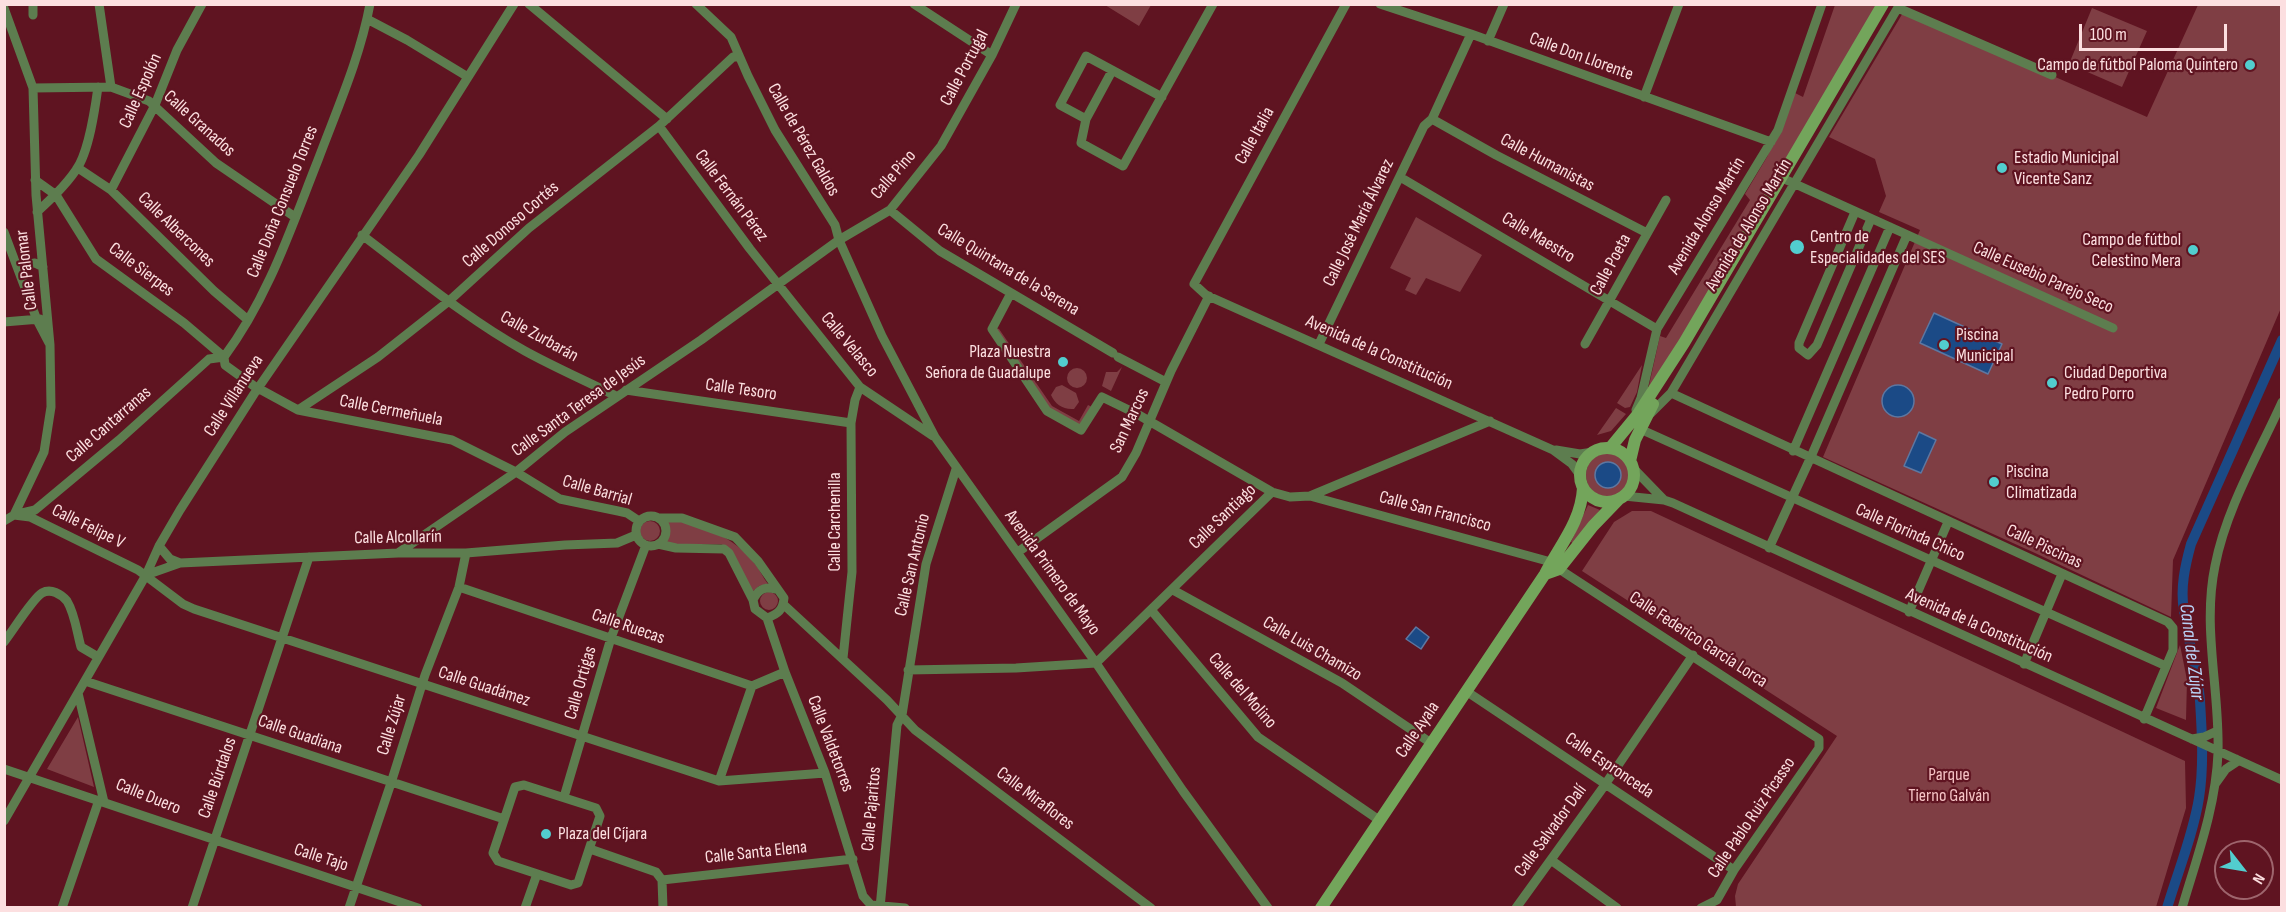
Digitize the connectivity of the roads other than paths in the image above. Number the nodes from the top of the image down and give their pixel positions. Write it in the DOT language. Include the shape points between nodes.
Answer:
graph roads {
  1 [pos="33,4"];
  2 [pos="99,4"];
  3 [pos="202,4"];
  4 [pos="370,4"];
  5 [pos="514,4"];
  6 [pos="529,4"];
  7 [pos="696,4"];
  8 [pos="914,4"];
  9 [pos="1017,4"];
  10 [pos="1213,4"];
  11 [pos="1346,4"];
  12 [pos="1380,4"];
  13 [pos="1504,4"];
  14 [pos="1679,4"];
  15 [pos="1822,4"];
  16 [pos="1883,4"];
  17 [pos="1899,6"];
  18 [pos="4,8"];
  19 [pos="33,15"];
  20 [pos="367,19"];
  21 [pos="1471,34"];
  22 [pos="1488,41"];
  23 [pos="992,55"];
  24 [pos="739,56"];
  25 [pos="1112,71"];
  26 [pos="2052,75"];
  27 [pos="468,77"];
  28 [pos="98,87"];
  29 [pos="111,87"];
  30 [pos="33,88"];
  31 [pos="1162,97"];
  32 [pos="1644,97"];
  33 [pos="155,105"];
  34 [pos="667,119"];
  35 [pos="1086,119"];
  36 [pos="1432,119"];
  37 [pos="659,126"];
  38 [pos="1771,142"];
  39 [pos="941,146"];
  40 [pos="78,168"];
  41 [pos="1400,177"];
  42 [pos="1782,178"];
  43 [pos="35,180"];
  44 [pos="1794,184"];
  45 [pos="111,190"];
  46 [pos="56,195"];
  47 [pos="1666,200"];
  48 [pos="890,210"];
  49 [pos="37,212"];
  50 [pos="1855,212"];
  51 [pos="295,217"];
  52 [pos="1871,219"];
  53 [pos="1890,227"];
  54 [pos="4,232"];
  55 [pos="1647,233"];
  56 [pos="1907,235"];
  57 [pos="362,236"];
  58 [pos="839,240"];
  59 [pos="43,267"];
  60 [pos="22,278"];
  61 [pos="44,280"];
  62 [pos="778,284"];
  63 [pos="1194,284"];
  64 [pos="1011,293"];
  65 [pos="1209,296"];
  66 [pos="449,301"];
  67 [pos="1611,301"];
  68 [pos="48,307"];
  69 [pos="37,320"];
  70 [pos="248,320"];
  71 [pos="4,322"];
  72 [pos="2113,328"];
  73 [pos="1658,329"];
  74 [pos="1319,344"];
  75 [pos="1585,344"];
  76 [pos="50,345"];
  77 [pos="224,357"];
  78 [pos="1166,382"];
  79 [pos="860,387"];
  80 [pos="258,388"];
  81 [pos="626,390"];
  82 [pos="1671,393"];
  83 [pos="616,396"];
  84 [pos="2282,402"];
  85 [pos="298,410"];
  86 [pos="1466,411"];
  87 [pos="1490,421"];
  88 [pos="1641,421"];
  89 [pos="1150,422"];
  90 [pos="851,423"];
  91 [pos="1472,429"];
  92 [pos="935,437"];
  93 [pos="1614,445"];
  94 [pos="1553,450"];
  95 [pos="1793,451"];
  96 [pos="1593,452"];
  97 [pos="1810,459"];
  98 [pos="1631,464"];
  99 [pos="956,469"];
  100 [pos="516,472"];
  101 [pos="1580,475"];
  102 [pos="965,481"];
  103 [pos="951,485"];
  104 [pos="1583,488"];
  105 [pos="1272,492"];
  106 [pos="1310,496"];
  107 [pos="1621,498"];
  108 [pos="1791,498"];
  109 [pos="1664,500"];
  110 [pos="14,515"];
  111 [pos="659,518"];
  112 [pos="4,521"];
  113 [pos="639,521"];
  114 [pos="1948,522"];
  115 [pos="641,541"];
  116 [pos="658,544"];
  117 [pos="159,546"];
  118 [pos="1769,548"];
  119 [pos="1018,552"];
  120 [pos="398,553"];
  121 [pos="466,553"];
  122 [pos="309,557"];
  123 [pos="1930,560"];
  124 [pos="180,563"];
  125 [pos="1555,565"];
  126 [pos="2062,574"];
  127 [pos="146,575"];
  128 [pos="459,587"];
  129 [pos="776,589"];
  130 [pos="1173,590"];
  131 [pos="753,600"];
  132 [pos="784,601"];
  133 [pos="1152,611"];
  134 [pos="1909,612"];
  135 [pos="2047,612"];
  136 [pos="763,616"];
  137 [pos="611,638"];
  138 [pos="282,639"];
  139 [pos="4,642"];
  140 [pos="1693,655"];
  141 [pos="98,657"];
  142 [pos="843,658"];
  143 [pos="1096,663"];
  144 [pos="2024,664"];
  145 [pos="2166,666"];
  146 [pos="908,670"];
  147 [pos="785,672"];
  148 [pos="85,681"];
  149 [pos="422,684"];
  150 [pos="752,686"];
  151 [pos="1466,691"];
  152 [pos="78,693"];
  153 [pos="904,696"];
  154 [pos="887,700"];
  155 [pos="902,715"];
  156 [pos="2144,718"];
  157 [pos="249,735"];
  158 [pos="583,737"];
  159 [pos="2190,738"];
  160 [pos="1819,739"];
  161 [pos="1431,743"];
  162 [pos="2215,743"];
  163 [pos="2238,761"];
  164 [pos="4,769"];
  165 [pos="825,773"];
  166 [pos="30,777"];
  167 [pos="2282,780"];
  168 [pos="719,781"];
  169 [pos="392,783"];
  170 [pos="1606,783"];
  171 [pos="2215,785"];
  172 [pos="564,797"];
  173 [pos="102,801"];
  174 [pos="504,819"];
  175 [pos="1379,820"];
  176 [pos="4,821"];
  177 [pos="214,840"];
  178 [pos="590,849"];
  179 [pos="853,859"];
  180 [pos="1551,860"];
  181 [pos="1734,870"];
  182 [pos="537,874"];
  183 [pos="662,880"];
  184 [pos="860,883"];
  185 [pos="356,887"];
  186 [pos="881,891"];
  187 [pos="1719,904"];
  188 [pos="880,907"];
  189 [pos="62,908"];
  190 [pos="192,908"];
  191 [pos="349,908"];
  192 [pos="418,908"];
  193 [pos="525,908"];
  194 [pos="663,908"];
  195 [pos="905,908"];
  196 [pos="1151,908"];
  197 [pos="1268,908"];
  198 [pos="1321,908"];
  199 [pos="1516,908"];
  200 [pos="1617,908"];
  201 [pos="1701,908"];
  202 [pos="2182,908"];
  1 -- 19 [label="street"];
  2 -- 29 [label="street"];
  3 -- 33 [label="street, Calle Espolón" via="177,50"];
  4 -- 20 [label="street, Calle Doña Consuelo Torres"];
  5 -- 27 [label="street, Calle Villanueva"];
  6 -- 34 [label="street"];
  7 -- 24 [label="street, Calle de Pérez Galdos" via="729,33"];
  8 -- 23 [label="street"];
  9 -- 23 [label="street, Calle Portugal"];
  10 -- 31 [label="street"];
  11 -- 63 [label="street, Calle Italia"];
  12 -- 21 [label="street, Calle Don Llorente"];
  13 -- 22 [label="street"];
  14 -- 32 [label="street"];
  15 -- 38 [label="street, Avenida Alonso Martín"];
  16 -- 42 [label="main road, Avenida de Alonso Martín"];
  17 -- 26 [label="street"];
  17 -- 44 [label="street, Avenida de Alonso Martín"];
  18 -- 30 [label="street, Calle Palomar"];
  20 -- 27 [label="street"];
  20 -- 51 [label="street, Calle Doña Consuelo Torres" via="355,61"];
  21 -- 22 [label="street, Calle Don Llorente"];
  21 -- 36 [label="street, Calle José María Álvarez"];
  22 -- 32 [label="street, Calle Don Llorente"];
  23 -- 39 [label="street, Calle Portugal"];
  24 -- 34 [label="street, Calle Donoso Cortés"];
  24 -- 58 [label="street, Calle de Pérez Galdos" via="775,130 835,225"];
  25 -- 31 [label="street"];
  25 -- 35 [label="street"];
  25 -- 35 [label="street" via="1086,56 1060,105"];
  27 -- 57 [label="street, Calle Villanueva"];
  28 -- 29 [label="street, Calle Granados"];
  28 -- 30 [label="street, Calle Granados"];
  28 -- 40 [label="street" via="93,121"];
  29 -- 33 [label="street, Calle Granados"];
  30 -- 43 [label="street, Calle Palomar"];
  31 -- 35 [label="street" via="1123,165 1081,143"];
  32 -- 38 [label="street, Calle Don Llorente"];
  33 -- 45 [label="street, Calle Espolón"];
  33 -- 51 [label="street, Calle Granados" via="216,163"];
  34 -- 37 [label="street, Calle Donoso Cortés"];
  36 -- 41 [label="street, Calle José María Álvarez" via="1424,126"];
  36 -- 55 [label="street, Calle Humanistas"];
  37 -- 62 [label="street, Calle Fernán Pérez"];
  37 -- 66 [label="street, Calle Donoso Cortés" via="529,228"];
  38 -- 73 [label="street, Avenida Alonso Martín"];
  39 -- 48 [label="street, Calle Pino"];
  40 -- 45 [label="street, Calle Albercones"];
  40 -- 46 [label="street"];
  41 -- 67 [label="street, Calle Maestro"];
  41 -- 74 [label="street, Calle José María Álvarez"];
  42 -- 44 [label="street, Calle Eusebio Parejo Seco"];
  42 -- 88 [label="main road, Avenida de Alonso Martín"];
  43 -- 46 [label="street"];
  43 -- 49 [label="street, Calle Palomar"];
  44 -- 50 [label="street, Calle Eusebio Parejo Seco"];
  44 -- 82 [label="street, Avenida de Alonso Martín"];
  45 -- 70 [label="street, Calle Albercones"];
  46 -- 49 [label="street"];
  46 -- 77 [label="street, Calle Sierpes" via="96,259"];
  47 -- 55 [label="street, Calle Poeta"];
  48 -- 58 [label="street, Calle Pino"];
  48 -- 64 [label="street, Calle Quintana de la Serena" via="940,251"];
  49 -- 59 [label="street, Calle Palomar"];
  50 -- 52 [label="street, Calle Eusebio Parejo Seco"];
  50 -- 52 [label="street" via="1799,343 1808,355 1817,345"];
  51 -- 70 [label="street, Calle Doña Consuelo Torres" via="274,272"];
  52 -- 53 [label="street, Calle Eusebio Parejo Seco"];
  53 -- 56 [label="street, Calle Eusebio Parejo Seco"];
  53 -- 95 [label="street"];
  54 -- 60 [label="street"];
  55 -- 67 [label="street, Calle Poeta"];
  56 -- 72 [label="street, Calle Eusebio Parejo Seco"];
  56 -- 97 [label="street"];
  57 -- 66 [label="street, Calle Zurbarán"];
  57 -- 80 [label="street, Calle Villanueva"];
  58 -- 62 [label="street, Calle Pino"];
  58 -- 92 [label="street, Avenida Primero de Mayo" via="882,336"];
  59 -- 60 [label="street" via="29,264"];
  59 -- 61 [label="street, Calle Palomar"];
  60 -- 61 [label="street" via="33,285"];
  60 -- 69 [label="street"];
  61 -- 68 [label="street, Calle Palomar"];
  62 -- 79 [label="street, Calle Velasco"];
  62 -- 81 [label="street, Calle Santa Teresa de Jesús"];
  63 -- 65 [label="street, Avenida de la Constitución"];
  64 -- 78 [label="street, Calle Quintana de la Serena"];
  64 -- 89 [label="street" via="992,329 1047,411 1081,430 1101,397"];
  65 -- 74 [label="street, Avenida de la Constitución"];
  65 -- 78 [label="street, San Marcos"];
  66 -- 83 [label="street, Calle Zurbarán" via="524,350"];
  66 -- 85 [label="street, Calle Donoso Cortés" via="378,357"];
  67 -- 73 [label="street, Calle Maestro"];
  67 -- 75 [label="street, Calle Poeta"];
  68 -- 69 [label="street"];
  68 -- 76 [label="street, Calle Palomar"];
  69 -- 71 [label="street"];
  69 -- 76 [label="street"];
  70 -- 77 [label="street, Calle Doña Consuelo Torres"];
  73 -- 93 [label="street, Avenida Alonso Martín" via="1638,406"];
  74 -- 86 [label="street, Avenida de la Constitución"];
  76 -- 110 [label="street, Calle Palomar" via="51,406 44,452"];
  77 -- 80 [label="street" via="225,365"];
  77 -- 110 [label="street, Calle Cantarranas" via="209,359 35,510"];
  78 -- 89 [label="street, San Marcos"];
  79 -- 90 [label="street, Calle Carchenilla"];
  79 -- 92 [label="street, Calle Velasco"];
  80 -- 85 [label="street, Calle Cermeñuela"];
  80 -- 117 [label="street, Calle Villanueva"];
  81 -- 83 [label="street, Calle Santa Teresa de Jesús"];
  81 -- 90 [label="street, Calle Tesoro"];
  82 -- 88 [label="street, Avenida de Alonso Martín"];
  82 -- 95 [label="street, Calle Piscinas"];
  83 -- 100 [label="street, Calle Santa Teresa de Jesús"];
  84 -- 162 [label="street" via="2235,504 2215,567 2210,604"];
  85 -- 100 [label="street, Calle Cermeñuela" via="452,440"];
  86 -- 87 [label="street, Avenida de la Constitución"];
  86 -- 91 [label="street"];
  87 -- 91 [label="street, Calle Santiago"];
  87 -- 94 [label="street, Avenida de la Constitución"];
  88 -- 93 [label="main road, Avenida de Alonso Martín"];
  88 -- 98 [label="main road, Avenida de Alonso Martín"];
  88 -- 108 [label="street, Calle Florinda Chico"];
  89 -- 105 [label="street"];
  89 -- 119 [label="street, San Marcos" via="1122,477"];
  90 -- 142 [label="street, Calle Carchenilla" via="852,572"];
  91 -- 106 [label="street, Calle Santiago"];
  92 -- 99 [label="street, Avenida Primero de Mayo"];
  93 -- 96 [label="main road"];
  93 -- 98 [label="main road"];
  94 -- 96 [label="street, Avenida de la Constitución"];
  94 -- 101 [label="street, Avenida de la Constitución"];
  95 -- 97 [label="street, Calle Piscinas"];
  96 -- 101 [label="main road" via="1581,466"];
  97 -- 108 [label="street"];
  97 -- 114 [label="street, Calle Piscinas"];
  98 -- 107 [label="main road" via="1632,483"];
  98 -- 109 [label="street"];
  99 -- 102 [label="street, Avenida Primero de Mayo"];
  99 -- 103 [label="street, Calle San Antonio"];
  100 -- 113 [label="street, Calle Barrial" via="560,499 627,513"];
  100 -- 120 [label="street, Calle Santa Teresa de Jesús"];
  101 -- 104 [label="main road"];
  102 -- 103 [label="street"];
  102 -- 119 [label="street, Avenida Primero de Mayo"];
  103 -- 146 [label="street, Calle San Antonio" via="927,564"];
  104 -- 107 [label="main road" via="1603,502"];
  104 -- 125 [label="main road" via="1576,522"];
  105 -- 106 [label="street, Calle Santiago" via="1290,497"];
  105 -- 130 [label="street, Calle Santiago"];
  106 -- 125 [label="street, Calle San Francisco"];
  107 -- 109 [label="street"];
  107 -- 125 [label="main road, Calle Ayala"];
  108 -- 118 [label="street"];
  108 -- 123 [label="street, Calle Florinda Chico"];
  109 -- 118 [label="street, Avenida de la Constitución"];
  110 -- 112 [label="street"];
  110 -- 127 [label="street, Calle Felipe V" via="30,517"];
  111 -- 113 [label="street"];
  111 -- 116 [label="street" via="666,531"];
  111 -- 129 [label="street" via="682,518 735,537 758,561"];
  113 -- 115 [label="street" via="636,528"];
  114 -- 123 [label="street"];
  114 -- 126 [label="street, Calle Piscinas"];
  115 -- 116 [label="street"];
  115 -- 121 [label="street, Calle Alcollarín"];
  115 -- 137 [label="street, Calle Ortigas"];
  116 -- 131 [label="street, Calle Valdetorres" via="717,548 729,553"];
  117 -- 124 [label="street" via="170,559"];
  117 -- 127 [label="street, Calle Villanueva"];
  118 -- 134 [label="street, Avenida de la Constitución"];
  119 -- 143 [label="street, Avenida Primero de Mayo"];
  120 -- 121 [label="street, Calle Alcollarín"];
  120 -- 122 [label="street, Calle Alcollarín"];
  121 -- 128 [label="street, Calle Zújar"];
  122 -- 124 [label="street, Calle Alcollarín"];
  122 -- 138 [label="street, Calle Búrdalos"];
  123 -- 134 [label="street"];
  123 -- 135 [label="street, Calle Florinda Chico"];
  124 -- 127 [label="street, Calle Alcollarín"];
  125 -- 140 [label="street, Calle Federico García Lorca"];
  125 -- 151 [label="main road, Calle Ayala"];
  126 -- 135 [label="street"];
  126 -- 145 [label="street, Calle Piscinas" via="2168,622 2175,638"];
  127 -- 138 [label="street, Calle Guadámez" via="183,604"];
  127 -- 141 [label="street, Calle Villanueva"];
  128 -- 137 [label="street, Calle Ruecas"];
  128 -- 149 [label="street, Calle Zújar"];
  129 -- 131 [label="street" via="762,588"];
  129 -- 132 [label="street"];
  130 -- 133 [label="street, Calle Santiago"];
  130 -- 161 [label="street, Calle Luis Chamizo" via="1342,683"];
  131 -- 136 [label="street, Calle Valdetorres" via="754,609"];
  132 -- 136 [label="street" via="778,613"];
  132 -- 142 [label="street"];
  133 -- 143 [label="street, Calle Santiago"];
  133 -- 175 [label="street, Calle del Molino" via="1258,737"];
  134 -- 144 [label="street, Avenida de la Constitución"];
  135 -- 144 [label="street"];
  135 -- 145 [label="street, Calle Florinda Chico"];
  136 -- 147 [label="street, Calle Valdetorres"];
  137 -- 150 [label="street, Calle Ruecas"];
  137 -- 158 [label="street, Calle Ortigas"];
  138 -- 149 [label="street, Calle Guadámez"];
  138 -- 157 [label="street, Calle Búrdalos"];
  139 -- 141 [label="street" via="35,600 51,591 66,601 81,647"];
  140 -- 160 [label="street, Calle Federico García Lorca"];
  140 -- 170 [label="street, Calle Salvador Dalí"];
  141 -- 148 [label="street, Calle Villanueva"];
  142 -- 154 [label="street, Calle Miraflores"];
  143 -- 146 [label="street"];
  143 -- 197 [label="street, Avenida Primero de Mayo"];
  144 -- 156 [label="street, Avenida de la Constitución"];
  145 -- 156 [label="street, Calle Piscinas"];
  146 -- 153 [label="street, Calle San Antonio"];
  147 -- 150 [label="street"];
  147 -- 165 [label="street, Calle Valdetorres"];
  148 -- 152 [label="street, Calle Villanueva"];
  148 -- 157 [label="street, Calle Guadiana"];
  149 -- 158 [label="street, Calle Guadámez"];
  149 -- 169 [label="street, Calle Zújar"];
  150 -- 168 [label="street"];
  151 -- 161 [label="main road, Calle Ayala"];
  151 -- 170 [label="street, Calle Espronceda"];
  152 -- 166 [label="street, Calle Villanueva"];
  152 -- 173 [label="street, Calle Duero"];
  153 -- 154 [label="street"];
  153 -- 155 [label="street, Calle Pajaritos"];
  154 -- 155 [label="street, Calle Miraflores"];
  155 -- 186 [label="street, Calle Pajaritos" via="897,725"];
  155 -- 196 [label="street, Calle Miraflores" via="915,730"];
  156 -- 159 [label="street, Avenida de la Constitución"];
  157 -- 169 [label="street, Calle Guadiana"];
  157 -- 177 [label="street, Calle Búrdalos"];
  158 -- 168 [label="street, Calle Guadámez"];
  158 -- 172 [label="street, Calle Ortigas"];
  159 -- 162 [label="street, Avenida de la Constitución"];
  159 -- 162 [label="street"];
  160 -- 181 [label="street, Calle Pablo Ruiz Picasso" via="1819,748"];
  161 -- 175 [label="main road, Calle Ayala"];
  162 -- 163 [label="street, Avenida de la Constitución"];
  162 -- 171 [label="street"];
  163 -- 167 [label="street, Avenida de la Constitución"];
  163 -- 171 [label="street" via="2226,769"];
  164 -- 166 [label="street"];
  165 -- 168 [label="street, Calle Guadámez"];
  165 -- 179 [label="street, Calle Valdetorres"];
  166 -- 173 [label="street"];
  166 -- 176 [label="street, Calle Villanueva"];
  169 -- 174 [label="street, Calle Guadiana"];
  169 -- 185 [label="street, Calle Zújar"];
  170 -- 180 [label="street, Calle Salvador Dalí"];
  170 -- 181 [label="street, Calle Espronceda"];
  171 -- 202 [label="street"];
  172 -- 174 [label="street" via="524,785 515,787"];
  172 -- 178 [label="street" via="596,808 600,816"];
  173 -- 177 [label="street, Calle Duero"];
  173 -- 189 [label="street"];
  174 -- 182 [label="street" via="493,853 498,861"];
  175 -- 198 [label="main road, Calle Ayala"];
  177 -- 185 [label="street, Calle Tajo"];
  177 -- 190 [label="street, Calle Búrdalos"];
  178 -- 182 [label="street" via="578,883 571,885"];
  178 -- 183 [label="street" via="656,872"];
  179 -- 183 [label="street, Calle Santa Elena"];
  179 -- 184 [label="street, Calle Valdetorres"];
  180 -- 199 [label="street, Calle Salvador Dalí"];
  180 -- 200 [label="street"];
  181 -- 187 [label="street, Calle Pablo Ruiz Picasso"];
  182 -- 193 [label="street"];
  183 -- 194 [label="street"];
  184 -- 186 [label="street" via="870,893"];
  184 -- 188 [label="street, Calle Valdetorres" via="866,900"];
  185 -- 191 [label="street, Calle Zújar"];
  185 -- 192 [label="street, Calle Tajo"];
  186 -- 188 [label="street, Calle Pajaritos"];
  187 -- 201 [label="street, Calle Pablo Ruiz Picasso"];
  188 -- 195 [label="street"];
}
